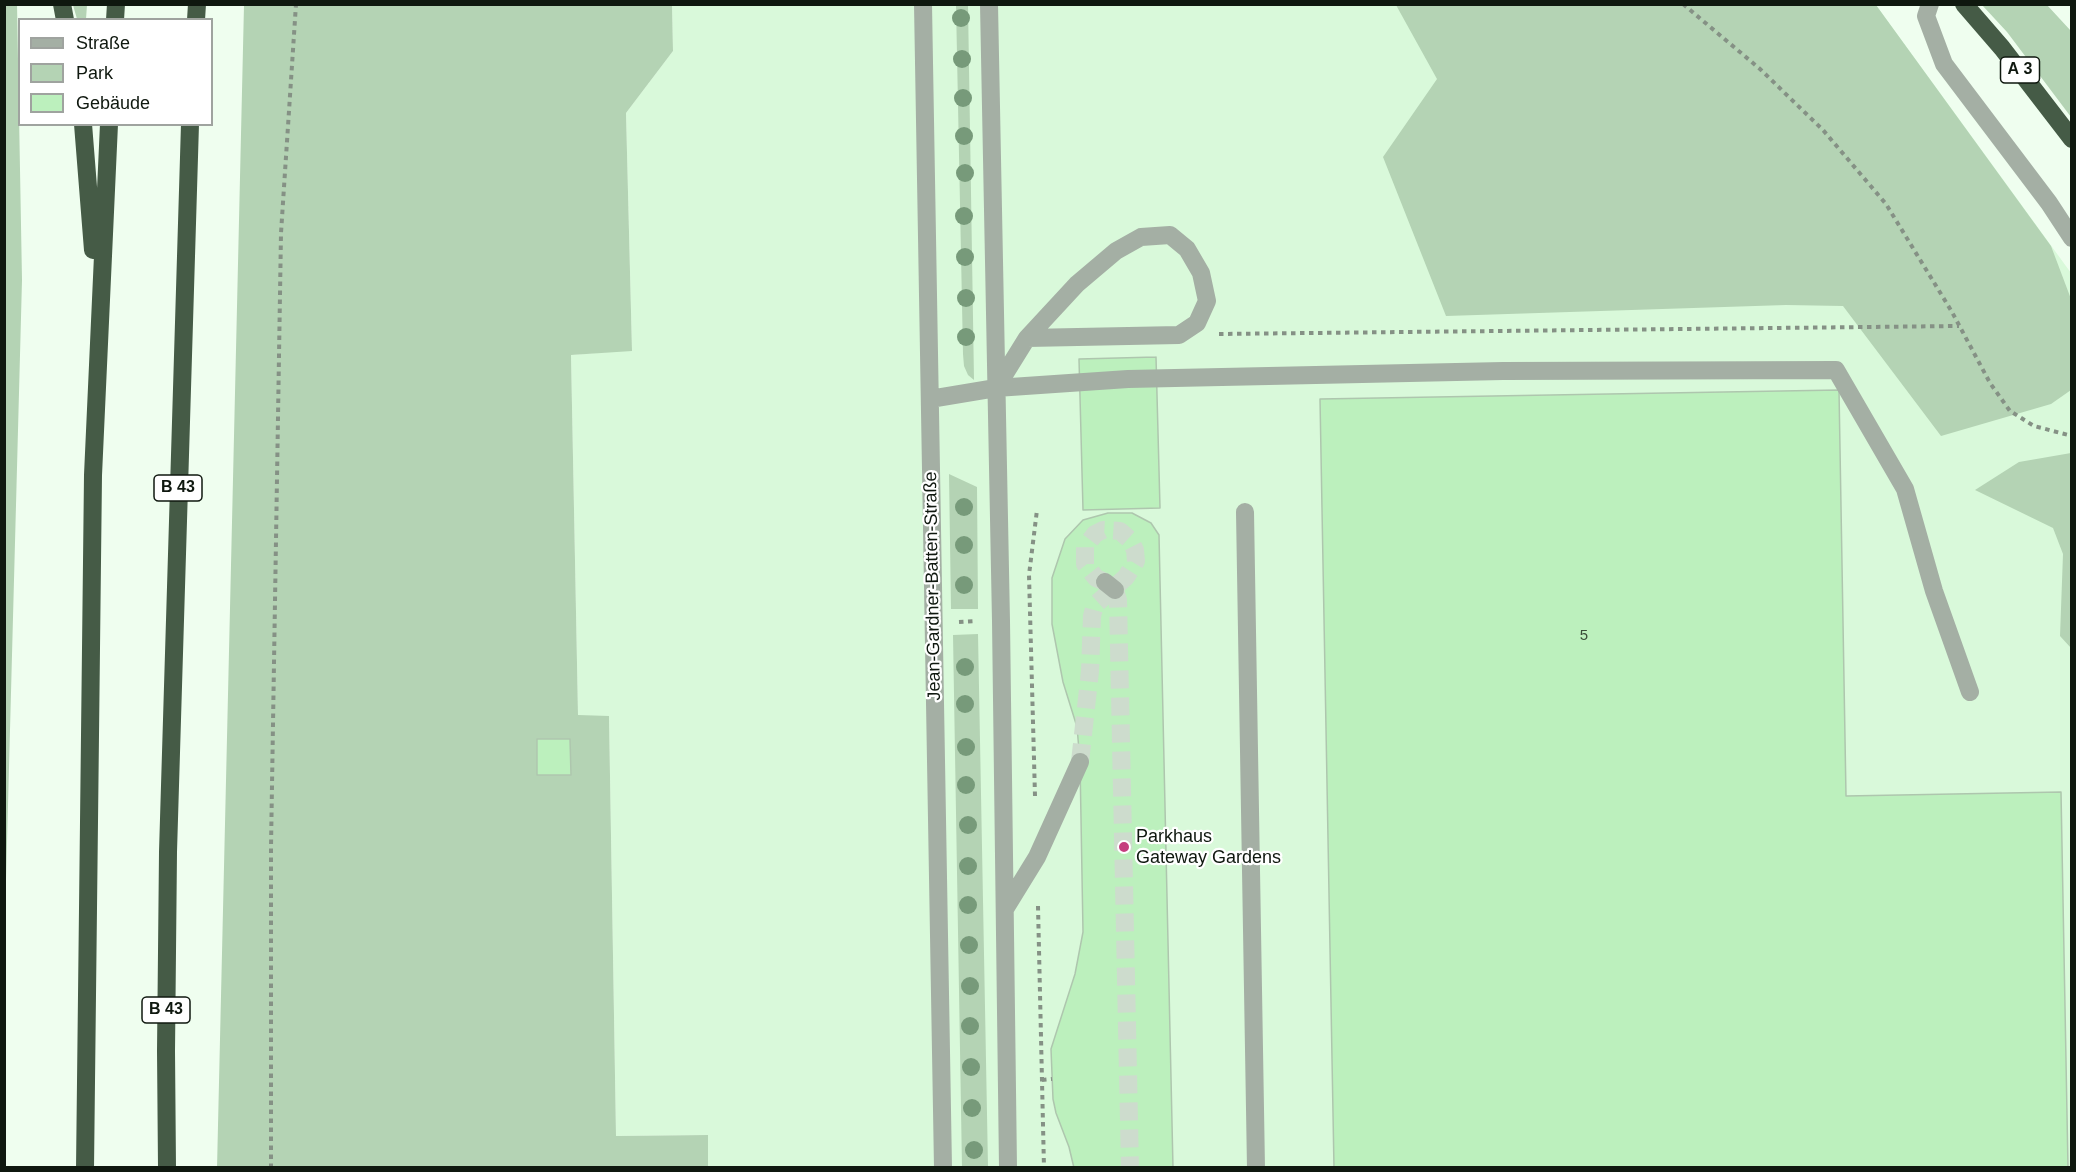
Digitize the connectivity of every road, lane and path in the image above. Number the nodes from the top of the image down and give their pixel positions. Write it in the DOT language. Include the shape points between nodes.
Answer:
graph roads {
  1 [pos="296,4"];
  2 [pos="922,4"];
  3 [pos="989,4"];
  4 [pos="1683,4"];
  5 [pos="1930,4"];
  6 [pos="1964,4"];
  7 [pos="82,126"];
  8 [pos="110,126"];
  9 [pos="190,126"];
  10 [pos="2072,139"];
  11 [pos="2072,238"];
  12 [pos="99,318"];
  13 [pos="1959,326"];
  14 [pos="1179,335"];
  15 [pos="1027,338"];
  16 [pos="996,388"];
  17 [pos="930,399"];
  18 [pos="2072,436"];
  19 [pos="1245,512"];
  20 [pos="1001,621"];
  21 [pos="934,622"];
  22 [pos="1970,692"];
  23 [pos="1080,762"];
  24 [pos="1005,909"];
  25 [pos="1052,1079"];
  26 [pos="1042,1080"];
  27 [pos="85,1167"];
  28 [pos="167,1167"];
  29 [pos="271,1167"];
  30 [pos="943,1167"];
  31 [pos="1008,1167"];
  32 [pos="1256,1167"];
  1 -- 29 [label="path" via="281,233 271,847"];
  2 -- 17 [label="street, Jean-Gardner-Batten-Straße"];
  3 -- 16 [label="street"];
  4 -- 13 [label="path" via="1760,69 1823,130 1887,204"];
  5 -- 11 [label="street" via="1926,16 1944,64"];
  6 -- 10 [label="highway, A 3"];
  7 -- 12 [label="highway"];
  8 -- 12 [label="highway"];
  9 -- 28 [label="highway, B 43" via="168,852"];
  12 -- 27 [label="highway" via="93,499"];
  13 -- 14 [label="path"];
  13 -- 18 [label="path" via="2010,411 2034,426"];
  14 -- 15 [label="street"];
  14 -- 15 [label="street" via="1197,323 1207,302 1201,273 1187,249 1170,235 1141,237 1116,251 1077,284"];
  15 -- 16 [label="street"];
  16 -- 17 [label="street"];
  16 -- 20 [label="street"];
  16 -- 22 [label="street" via="1128,380 1491,371 1836,370 1905,489 1934,591"];
  17 -- 21 [label="street, Jean-Gardner-Batten-Straße"];
  19 -- 32 [label="street"];
  20 -- 21 [label="path"];
  20 -- 24 [label="street"];
  21 -- 30 [label="street, Jean-Gardner-Batten-Straße"];
  23 -- 24 [label="street" via="1037,857"];
  24 -- 31 [label="street"];
  25 -- 26 [label="path"];
}
